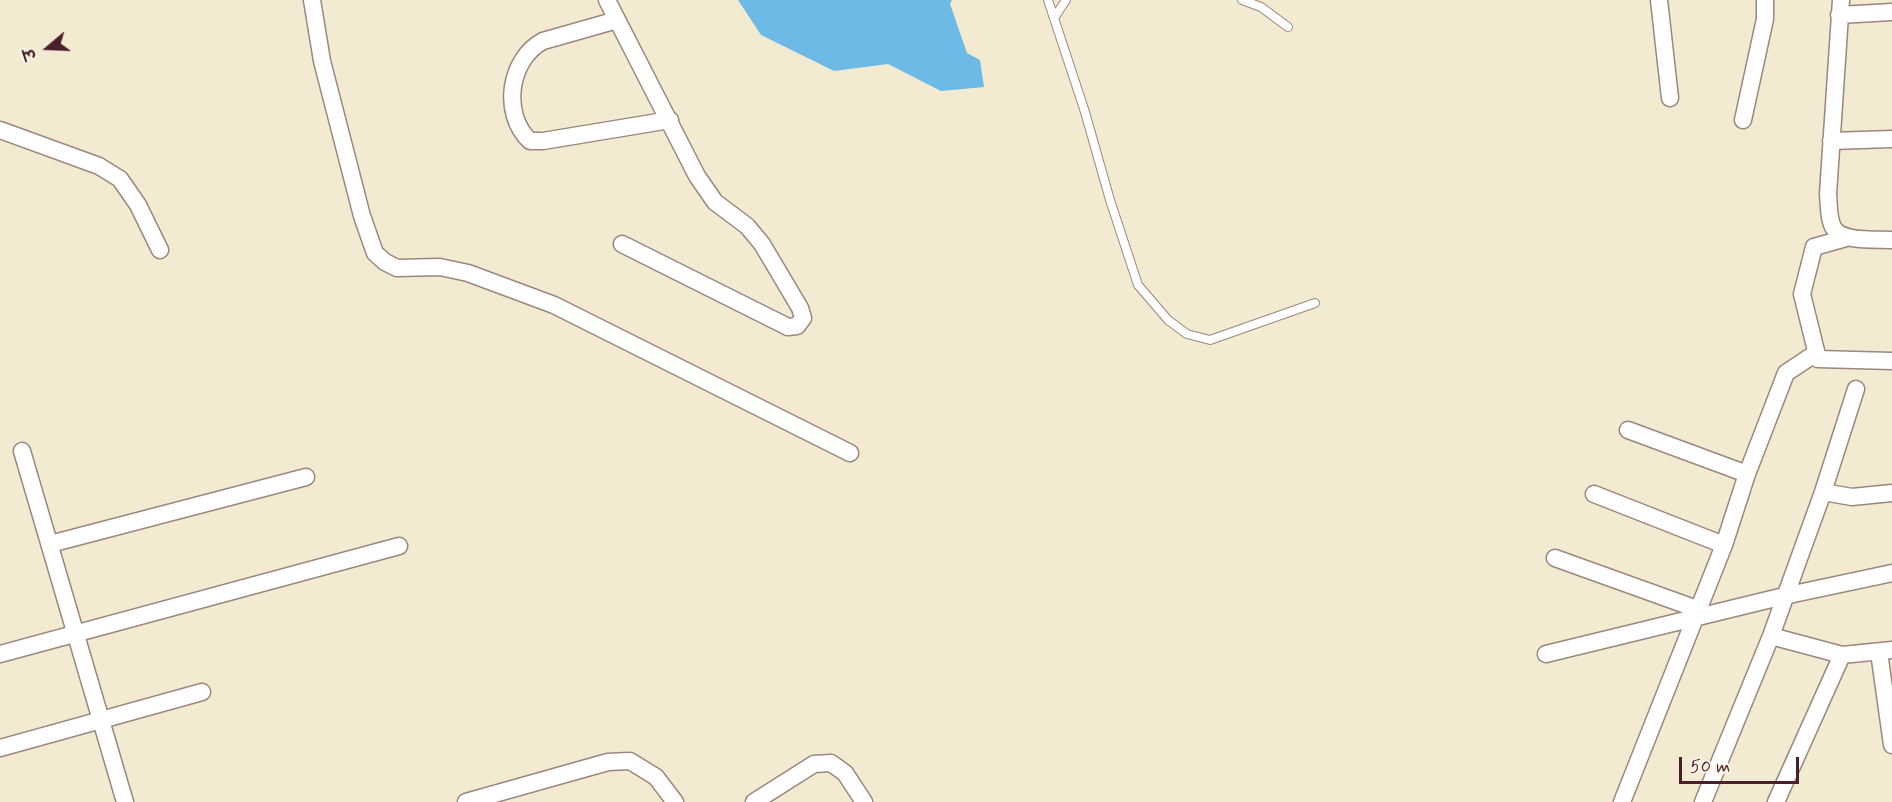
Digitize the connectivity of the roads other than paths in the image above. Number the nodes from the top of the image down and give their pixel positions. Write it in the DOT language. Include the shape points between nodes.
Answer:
graph roads {
  1 [pos="312,0"];
  2 [pos="607,0"];
  3 [pos="1048,0"];
  4 [pos="1065,0"];
  5 [pos="1242,0"];
  6 [pos="1659,0"];
  7 [pos="1765,0"];
  8 [pos="1840,8"];
  9 [pos="1892,12"];
  10 [pos="1054,18"];
  11 [pos="617,20"];
  12 [pos="1288,27"];
  13 [pos="1670,98"];
  14 [pos="670,120"];
  15 [pos="1743,120"];
  16 [pos="0,130"];
  17 [pos="1892,139"];
  18 [pos="1831,141"];
  19 [pos="1846,238"];
  20 [pos="1892,240"];
  21 [pos="622,244"];
  22 [pos="160,250"];
  23 [pos="1315,303"];
  24 [pos="1816,353"];
  25 [pos="1892,361"];
  26 [pos="1856,389"];
  27 [pos="1628,430"];
  28 [pos="22,451"];
  29 [pos="850,453"];
  30 [pos="1747,474"];
  31 [pos="306,477"];
  32 [pos="1823,492"];
  33 [pos="1892,493"];
  34 [pos="1594,495"];
  35 [pos="50,544"];
  36 [pos="1724,545"];
  37 [pos="399,546"];
  38 [pos="1555,558"];
  39 [pos="1892,573"];
  40 [pos="1784,596"];
  41 [pos="1695,614"];
  42 [pos="75,633"];
  43 [pos="1771,636"];
  44 [pos="1886,651"];
  45 [pos="0,654"];
  46 [pos="1546,654"];
  47 [pos="1842,655"];
  48 [pos="202,692"];
  49 [pos="101,720"];
  50 [pos="1892,745"];
  51 [pos="0,748"];
  52 [pos="125,802"];
  53 [pos="466,802"];
  54 [pos="675,802"];
  55 [pos="754,802"];
  56 [pos="864,802"];
  57 [pos="1622,802"];
  58 [pos="1703,802"];
  59 [pos="1776,802"];
  1 -- 29 [label="street" via="322,61 362,216 375,253 385,262 397,268 434,266 468,273 554,305"];
  2 -- 11 [label="street"];
  3 -- 10 [label="lane"];
  4 -- 10 [label="lane"];
  5 -- 12 [label="lane" via="1261,7"];
  6 -- 13 [label="street"];
  7 -- 15 [label="street" via="1765,19"];
  8 -- 9 [label="street"];
  8 -- 18 [label="street"];
  10 -- 23 [label="lane" via="1138,285 1168,320 1187,334 1210,340"];
  11 -- 14 [label="street"];
  11 -- 14 [label="street" via="543,41 521,60 514,76 513,102 521,132 530,141 543,141"];
  14 -- 21 [label="street" via="697,176 715,202 747,226 762,244 803,318 797,326 788,327"];
  16 -- 22 [label="street" via="99,166 120,179"];
  17 -- 18 [label="street"];
  18 -- 19 [label="street" via="1830,213 1833,228"];
  19 -- 20 [label="street"];
  19 -- 24 [label="street" via="1814,246 1802,294"];
  24 -- 25 [label="street" via="1818,360"];
  24 -- 30 [label="street" via="1786,373"];
  26 -- 32 [label="street"];
  27 -- 30 [label="street"];
  28 -- 35 [label="street"];
  30 -- 36 [label="street"];
  31 -- 35 [label="street"];
  32 -- 33 [label="street" via="1852,496"];
  32 -- 40 [label="street"];
  34 -- 36 [label="street"];
  35 -- 42 [label="street"];
  36 -- 41 [label="street"];
  37 -- 42 [label="street"];
  38 -- 41 [label="street"];
  39 -- 40 [label="street"];
  40 -- 41 [label="street"];
  40 -- 43 [label="street"];
  41 -- 46 [label="street"];
  41 -- 57 [label="street"];
  42 -- 45 [label="street"];
  42 -- 49 [label="street"];
  43 -- 47 [label="street"];
  43 -- 58 [label="street"];
  44 -- 47 [label="street"];
  44 -- 50 [label="street"];
  47 -- 59 [label="street"];
  48 -- 49 [label="street"];
  49 -- 51 [label="street"];
  49 -- 52 [label="street"];
  53 -- 54 [label="street" via="608,762 630,761 656,777"];
  55 -- 56 [label="street" via="814,764 831,763 845,773"];
}
